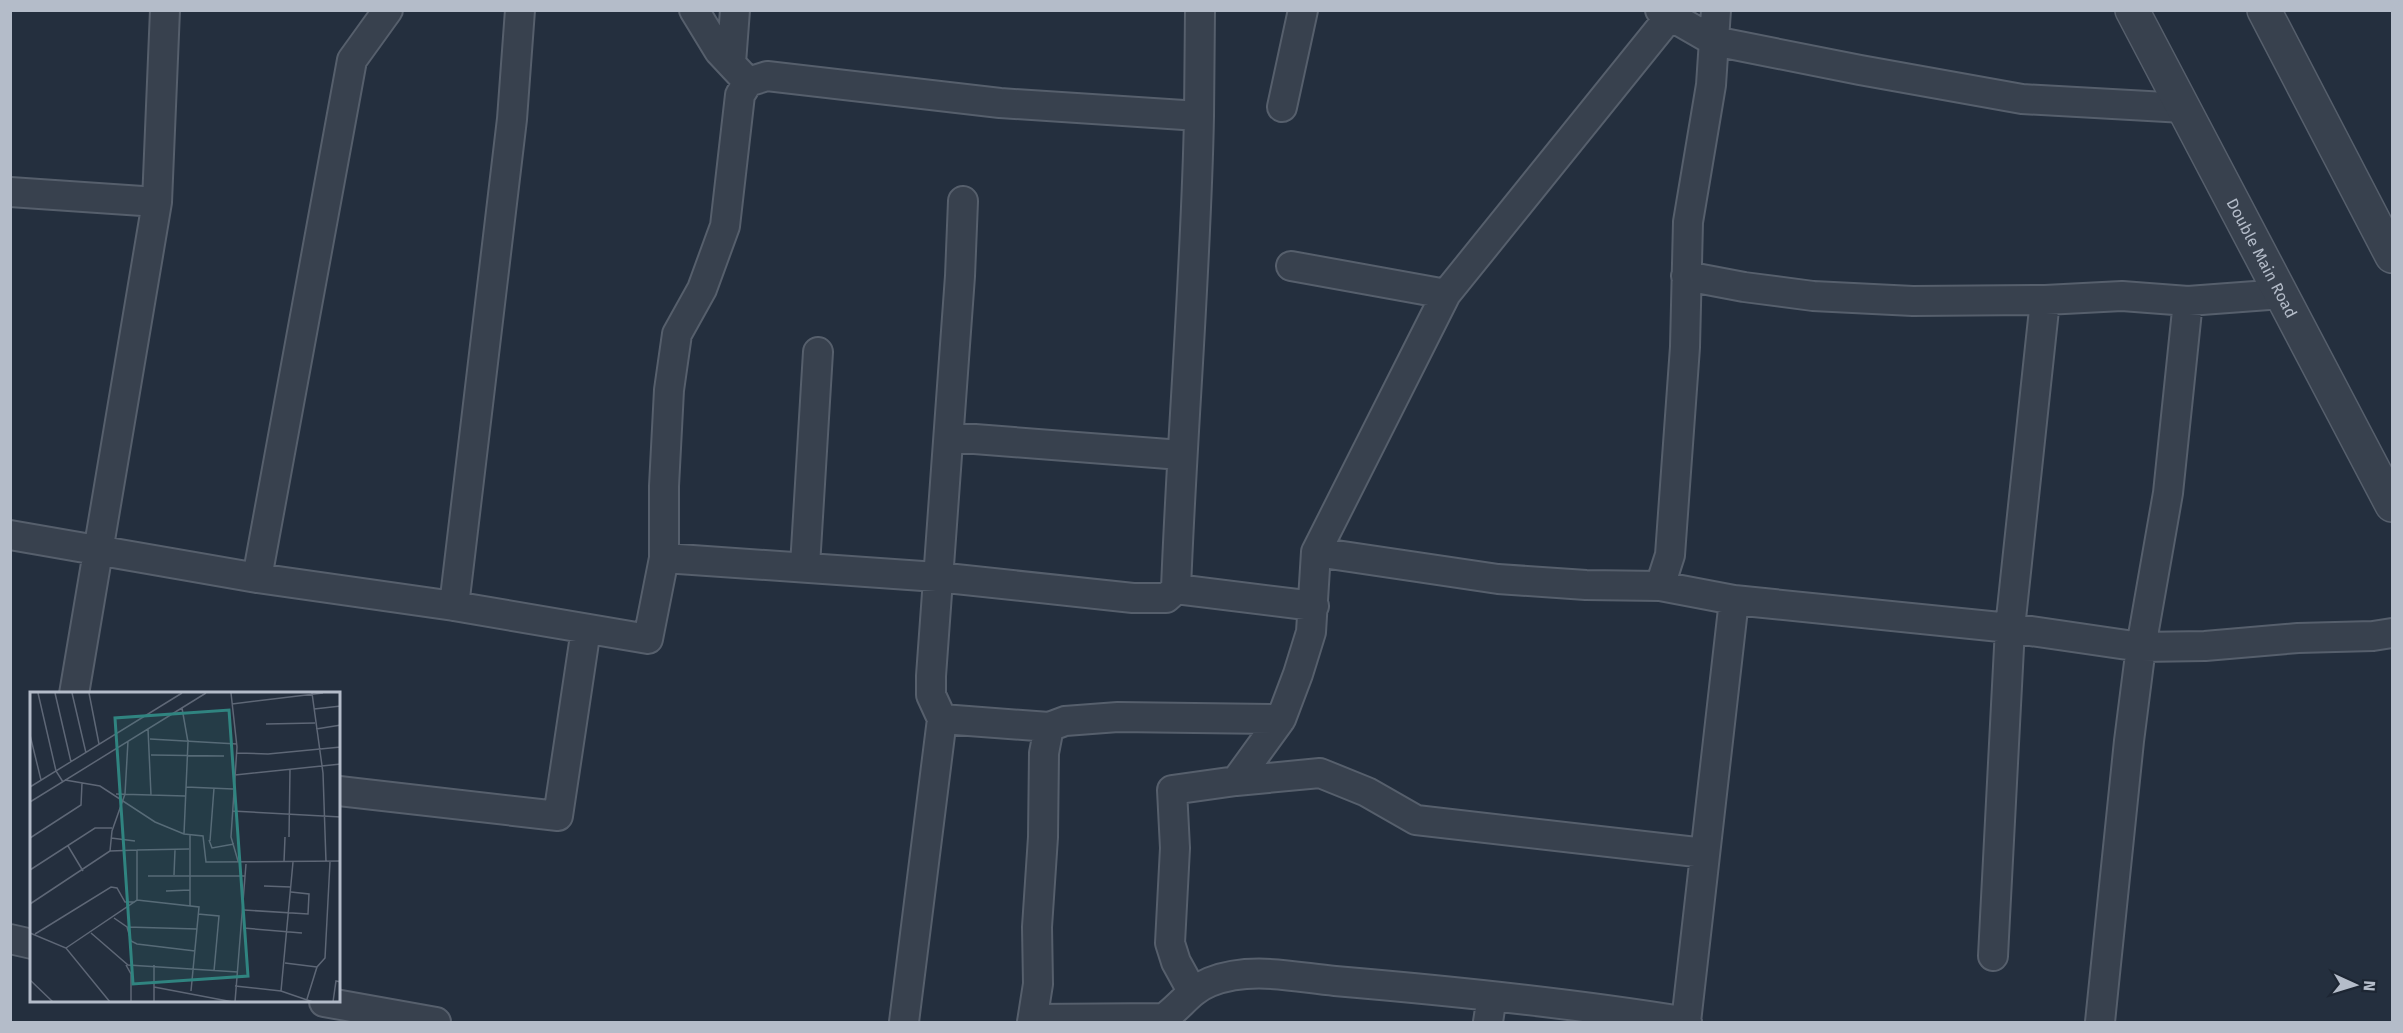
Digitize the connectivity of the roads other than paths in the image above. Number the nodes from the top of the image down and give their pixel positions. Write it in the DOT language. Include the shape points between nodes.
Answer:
graph roads {
  1 [pos="165,10"];
  2 [pos="388,10"];
  3 [pos="519,10"];
  4 [pos="694,10"];
  5 [pos="735,10"];
  6 [pos="1200,10"];
  7 [pos="1303,10"];
  8 [pos="1716,10"];
  9 [pos="2133,10"];
  10 [pos="2264,10"];
  11 [pos="1669,12"];
  12 [pos="1714,41"];
  13 [pos="739,72"];
  14 [pos="1282,107"];
  15 [pos="2184,108"];
  16 [pos="1199,116"];
  17 [pos="10,192"];
  18 [pos="963,201"];
  19 [pos="157,202"];
  20 [pos="2392,256"];
  21 [pos="1291,266"];
  22 [pos="1686,276"];
  23 [pos="1446,294"];
  24 [pos="2282,294"];
  25 [pos="2045,300"];
  26 [pos="2188,301"];
  27 [pos="818,352"];
  28 [pos="949,437"];
  29 [pos="1181,455"];
  30 [pos="2392,505"];
  31 [pos="10,535"];
  32 [pos="99,549"];
  33 [pos="1316,552"];
  34 [pos="664,558"];
  35 [pos="805,566"];
  36 [pos="938,577"];
  37 [pos="257,578"];
  38 [pos="1660,586"];
  39 [pos="1176,589"];
  40 [pos="1734,600"];
  41 [pos="454,606"];
  42 [pos="1314,606"];
  43 [pos="586,628"];
  44 [pos="2010,628"];
  45 [pos="2392,633"];
  46 [pos="2141,647"];
  47 [pos="74,692"];
  48 [pos="942,719"];
  49 [pos="1281,719"];
  50 [pos="1049,727"];
  51 [pos="1236,781"];
  52 [pos="340,791"];
  53 [pos="1706,853"];
  54 [pos="10,939"];
  55 [pos="30,944"];
  56 [pos="1993,956"];
  57 [pos="1192,991"];
  58 [pos="329,1003"];
  59 [pos="1490,1009"];
  60 [pos="1033,1021"];
  61 [pos="431,1022"];
  62 [pos="1687,1022"];
  63 [pos="904,1023"];
  64 [pos="2100,1023"];
  1 -- 19 [label="street"];
  2 -- 37 [label="street" via="352,60"];
  3 -- 41 [label="street" via="512,119"];
  4 -- 13 [label="street" via="719,51"];
  5 -- 13 [label="street"];
  6 -- 16 [label="street"];
  7 -- 14 [label="street"];
  8 -- 12 [label="street"];
  9 -- 15 [label="street, Double Main Road"];
  10 -- 20 [label="street"];
  11 -- 12 [label="street"];
  11 -- 23 [label="street"];
  12 -- 15 [label="street" via="2022,99"];
  12 -- 22 [label="street" via="1711,85 1688,222"];
  13 -- 16 [label="street" via="1000,103"];
  13 -- 34 [label="street" via="740,95 725,226 702,289 677,334 669,390"];
  15 -- 24 [label="street, Double Main Road"];
  16 -- 29 [label="street"];
  17 -- 19 [label="street"];
  18 -- 28 [label="street"];
  19 -- 32 [label="street"];
  21 -- 23 [label="street"];
  22 -- 25 [label="street" via="1813,296 1913,301"];
  22 -- 38 [label="street" via="1685,347 1670,555"];
  23 -- 33 [label="street"];
  24 -- 26 [label="street"];
  24 -- 30 [label="street, Double Main Road"];
  25 -- 26 [label="street" via="2122,296"];
  25 -- 44 [label="street"];
  26 -- 46 [label="street" via="2168,493"];
  27 -- 35 [label="street"];
  28 -- 29 [label="street"];
  28 -- 36 [label="street"];
  29 -- 39 [label="street"];
  31 -- 32 [label="street"];
  32 -- 37 [label="street"];
  32 -- 47 [label="street"];
  33 -- 38 [label="street" via="1498,579"];
  33 -- 42 [label="street"];
  34 -- 35 [label="street"];
  34 -- 43 [label="street" via="648,639"];
  35 -- 36 [label="street"];
  36 -- 39 [label="street" via="1133,598 1166,598"];
  36 -- 48 [label="street" via="931,695"];
  37 -- 41 [label="street"];
  38 -- 40 [label="street"];
  39 -- 42 [label="street"];
  40 -- 44 [label="street"];
  40 -- 53 [label="street"];
  41 -- 43 [label="street"];
  42 -- 49 [label="street" via="1311,632"];
  43 -- 52 [label="street" via="558,816"];
  44 -- 46 [label="street"];
  44 -- 56 [label="street"];
  45 -- 46 [label="street"];
  46 -- 64 [label="street"];
  48 -- 50 [label="street"];
  48 -- 63 [label="street"];
  49 -- 50 [label="street" via="1118,717 1065,721"];
  49 -- 51 [label="street"];
  50 -- 60 [label="street" via="1044,753 1038,984"];
  51 -- 53 [label="street" via="1320,773 1367,792 1416,820"];
  51 -- 57 [label="street" via="1172,790 1175,848 1170,943"];
  53 -- 62 [label="street"];
  54 -- 55 [label="street"];
  57 -- 59 [label="street" via="1210,982 1256,972"];
  57 -- 60 [label="street" via="1164,1018"];
  58 -- 61 [label="street"];
  59 -- 62 [label="street"];
}
